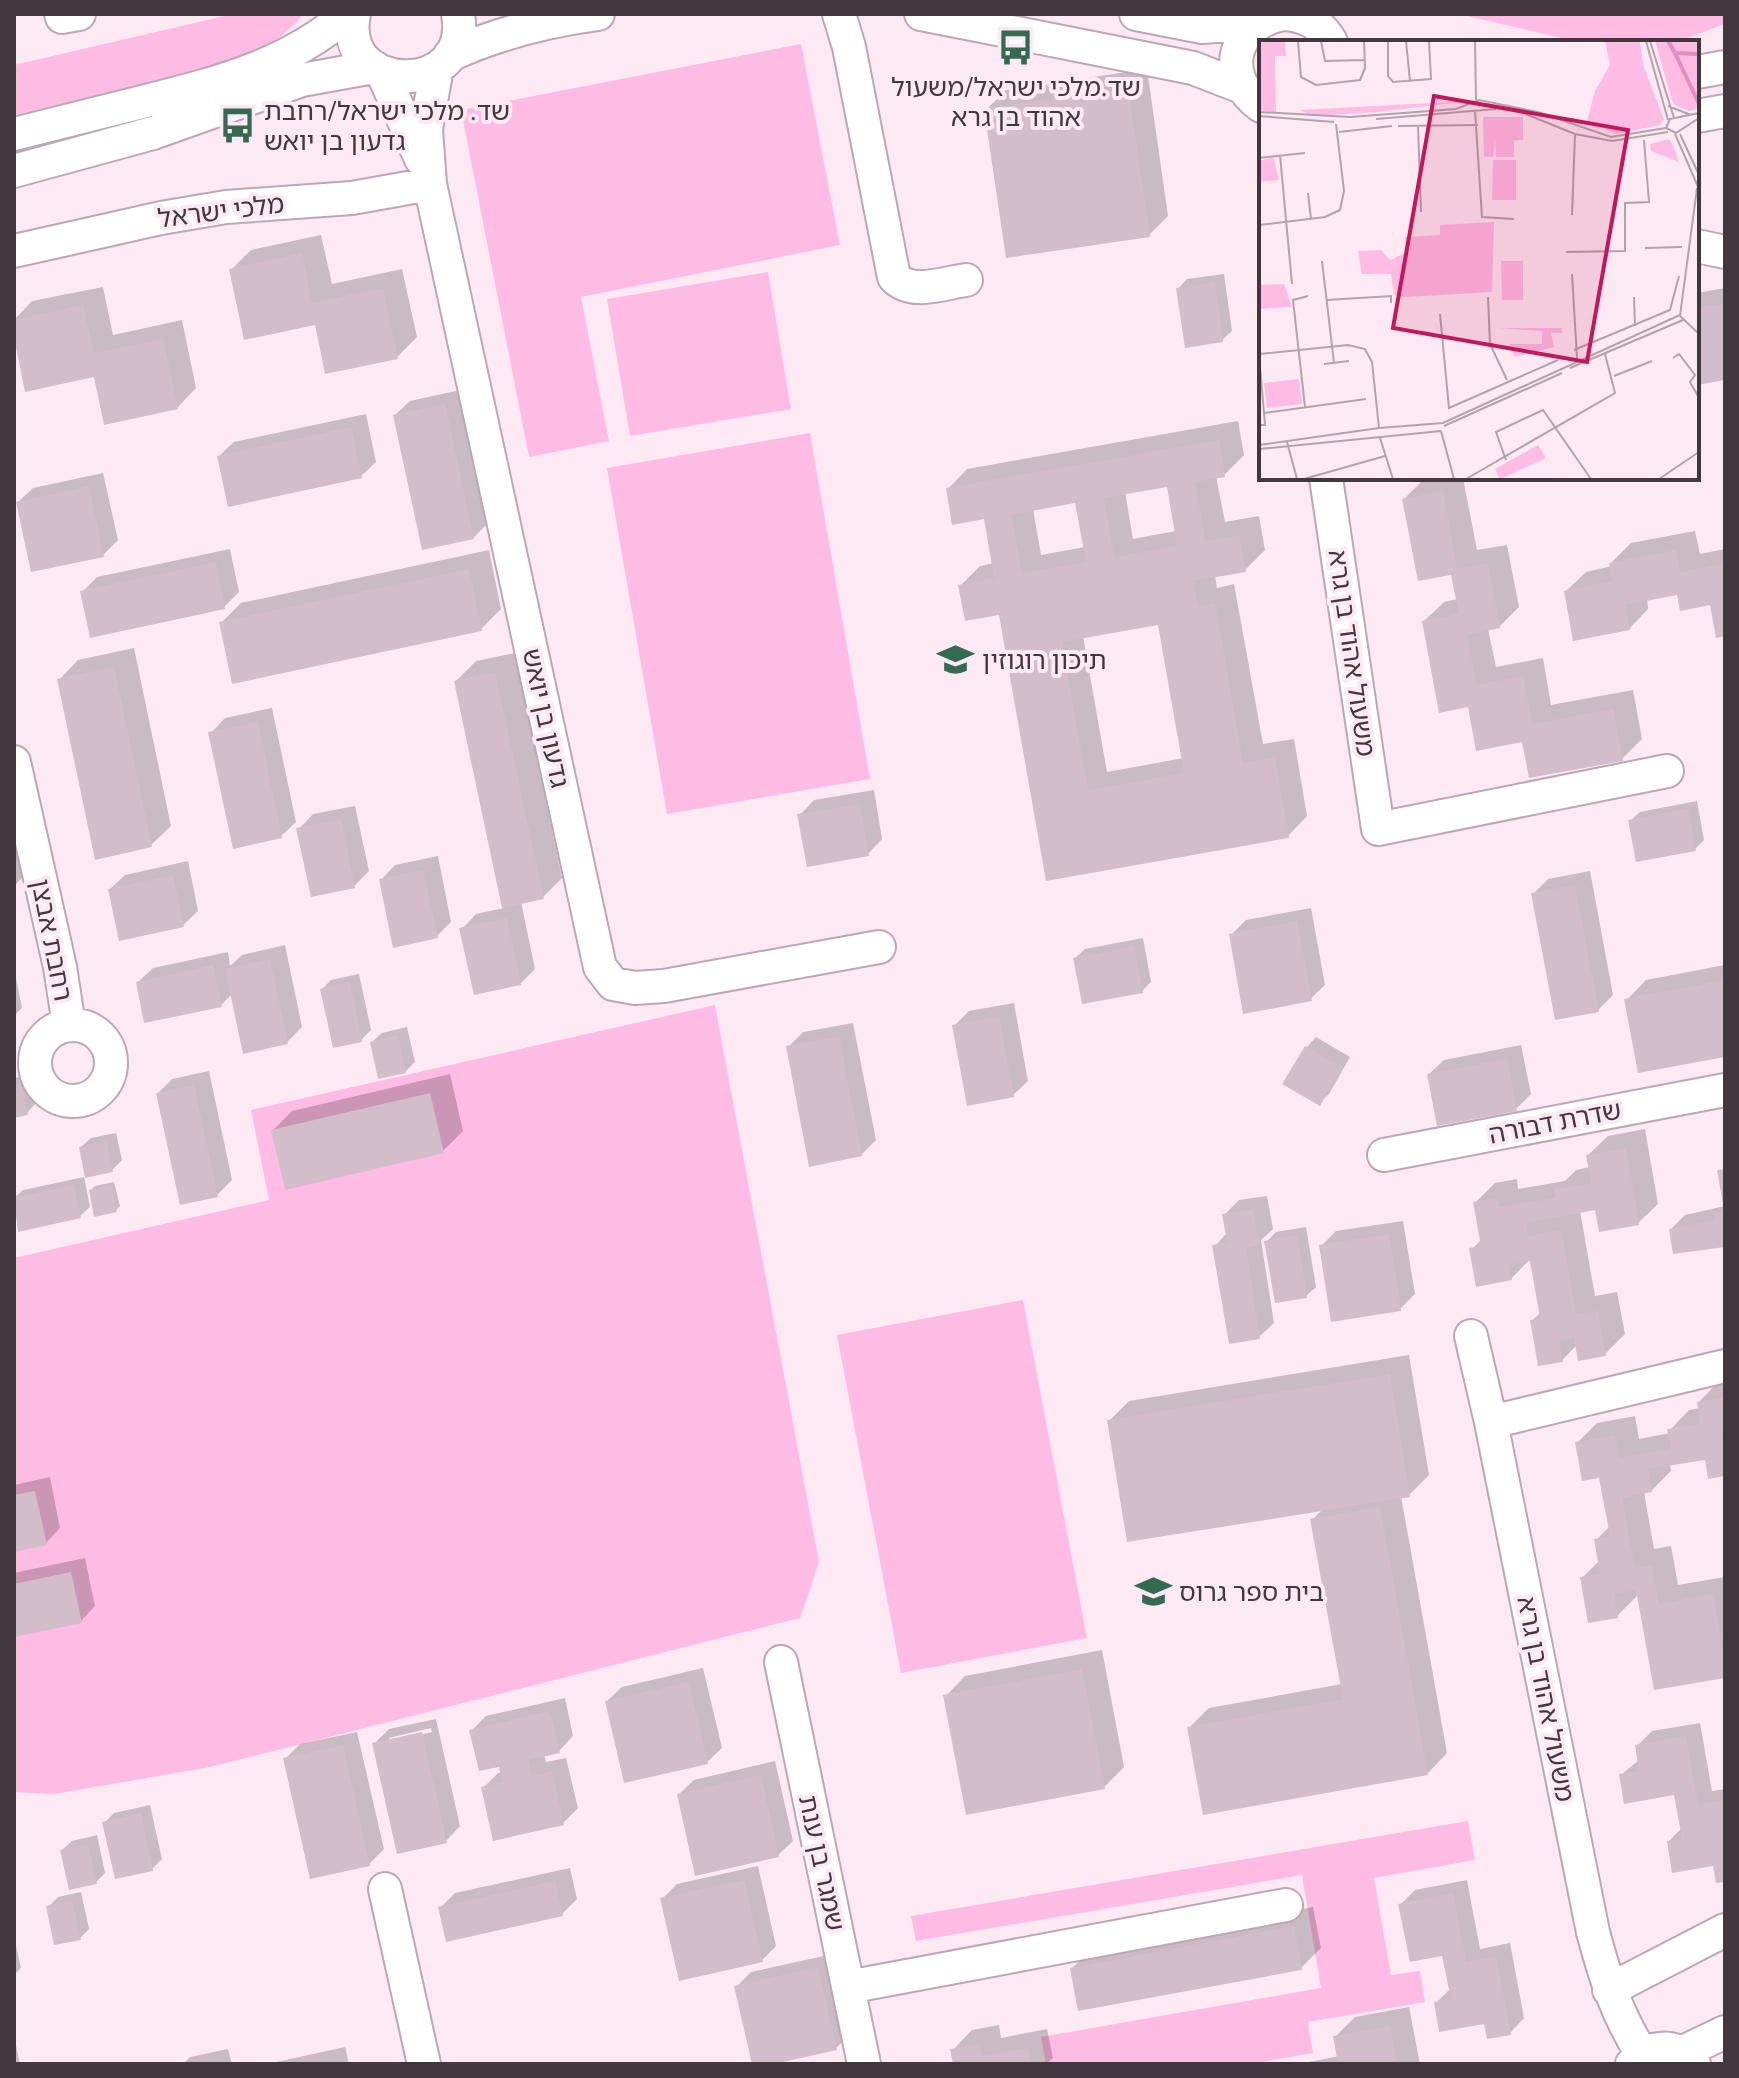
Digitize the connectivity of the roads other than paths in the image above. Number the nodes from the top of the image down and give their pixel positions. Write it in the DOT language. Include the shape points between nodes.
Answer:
graph roads {
  1 [pos="61,14"];
  2 [pos="79,14"];
  3 [pos="347,14"];
  4 [pos="354,14"];
  5 [pos="458,14"];
  6 [pos="598,14"];
  7 [pos="839,14"];
  8 [pos="921,14"];
  9 [pos="1136,14"];
  10 [pos="1285,16"];
  11 [pos="1331,40"];
  12 [pos="443,62"];
  13 [pos="1725,67"];
  14 [pos="378,70"];
  15 [pos="1699,72"];
  16 [pos="1252,97"];
  17 [pos="1725,111"];
  18 [pos="1699,116"];
  19 [pos="14,134"];
  20 [pos="14,171"];
  21 [pos="430,184"];
  22 [pos="1699,246"];
  23 [pos="14,251"];
  24 [pos="1725,252"];
  25 [pos="966,280"];
  26 [pos="1326,480"];
  27 [pos="14,762"];
  28 [pos="1667,771"];
  29 [pos="879,947"];
  30 [pos="69,1025"];
  31 [pos="1725,1090"];
  32 [pos="1384,1155"];
  33 [pos="1471,1336"];
  34 [pos="1725,1366"];
  35 [pos="1491,1422"];
  36 [pos="781,1662"];
  37 [pos="385,1889"];
  38 [pos="1286,1905"];
  39 [pos="1725,1930"];
  40 [pos="848,1987"];
  41 [pos="1609,1990"];
  42 [pos="1725,2032"];
  43 [pos="1688,2058"];
  44 [pos="1637,2059"];
  45 [pos="424,2064"];
  46 [pos="864,2064"];
  1 -- 2 [label="street"];
  3 -- 19 [label="street" via="308,43 259,68"];
  4 -- 14 [label="street" via="358,50"];
  5 -- 12 [label="street" via="458,38"];
  6 -- 12 [label="street" via="494,36"];
  7 -- 25 [label="street" via="894,277 917,288"];
  8 -- 16 [label="street" via="1193,68"];
  9 -- 10 [label="street" via="1202,27"];
  10 -- 11 [label="street" via="1311,20"];
  10 -- 16 [label="street" via="1247,33 1239,45 1237,74"];
  12 -- 14 [label="street" via="410,78"];
  12 -- 21 [label="street" via="426,129"];
  13 -- 15 [label="street"];
  14 -- 20 [label="street" via="302,80 153,133"];
  14 -- 21 [label="street" via="402,110"];
  17 -- 18 [label="street"];
  21 -- 23 [label="street, מלכי ישראל" via="352,198 174,215"];
  21 -- 29 [label="street, גדעון בן יואש" via="605,977 623,986 664,986"];
  22 -- 24 [label="street"];
  26 -- 28 [label="street, משעול אהוד בן גרא" via="1378,829"];
  27 -- 30 [label="street, רחבת אבצן"];
  31 -- 32 [label="street, שדרת דבורה"];
  33 -- 35 [label="street, משעול אהוד בן גרא"];
  34 -- 35 [label="street"];
  35 -- 41 [label="street, משעול אהוד בן גרא"];
  36 -- 40 [label="street, שמגר בן ענת"];
  37 -- 45 [label="street"];
  38 -- 40 [label="street"];
  39 -- 41 [label="street"];
  40 -- 46 [label="street, שמגר בן ענת"];
  41 -- 44 [label="street, משעול אהוד בן גרא"];
  42 -- 43 [label="street"];
  43 -- 44 [label="street" via="1661,2048"];
}
